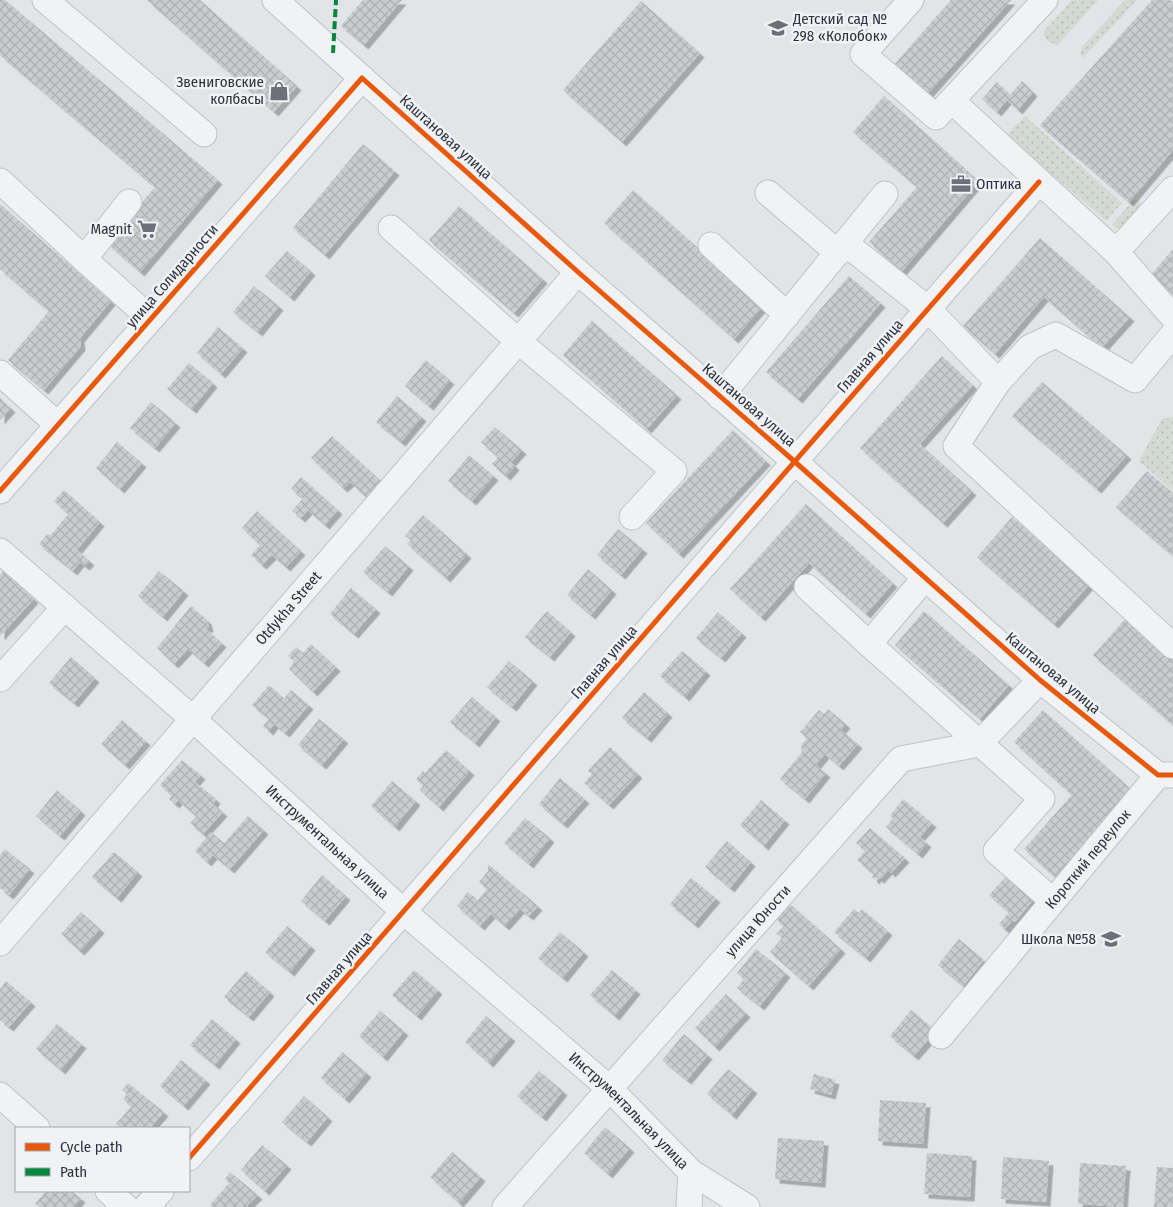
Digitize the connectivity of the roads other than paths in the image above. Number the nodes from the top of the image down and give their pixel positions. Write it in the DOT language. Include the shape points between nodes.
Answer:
graph roads {
  1 [pos="46,0"];
  2 [pos="275,0"];
  3 [pos="911,0"];
  4 [pos="1043,0"];
  5 [pos="362,78"];
  6 [pos="952,101"];
  7 [pos="204,134"];
  8 [pos="0,181"];
  9 [pos="1039,182"];
  10 [pos="1173,189"];
  11 [pos="768,193"];
  12 [pos="885,194"];
  13 [pos="129,202"];
  14 [pos="391,228"];
  15 [pos="711,245"];
  16 [pos="842,248"];
  17 [pos="1116,252"];
  18 [pos="84,259"];
  19 [pos="578,272"];
  20 [pos="928,309"];
  21 [pos="787,315"];
  22 [pos="1173,317"];
  23 [pos="151,319"];
  24 [pos="1173,334"];
  25 [pos="518,341"];
  26 [pos="0,373"];
  27 [pos="998,382"];
  28 [pos="720,397"];
  29 [pos="58,425"];
  30 [pos="794,461"];
  31 [pos="0,490"];
  32 [pos="632,517"];
  33 [pos="0,551"];
  34 [pos="925,578"];
  35 [pos="806,587"];
  36 [pos="64,607"];
  37 [pos="869,644"];
  38 [pos="1173,646"];
  39 [pos="0,679"];
  40 [pos="1040,680"];
  41 [pos="192,719"];
  42 [pos="979,744"];
  43 [pos="1165,775"];
  44 [pos="1054,901"];
  45 [pos="404,912"];
  46 [pos="0,943"];
  47 [pos="941,1036"];
  48 [pos="609,1088"];
  49 [pos="0,1095"];
  50 [pos="36,1127"];
  51 [pos="190,1157"];
  52 [pos="691,1172"];
  53 [pos="109,1192"];
  54 [pos="159,1192"];
  55 [pos="126,1207"];
  56 [pos="146,1207"];
  57 [pos="505,1207"];
  58 [pos="689,1207"];
  59 [pos="747,1207"];
  1 -- 7 [label="street"];
  2 -- 5 [label="street, Каштановая улица"];
  3 -- 6 [label="street" via="862,54 936,117"];
  4 -- 6 [label="street"];
  5 -- 19 [label="street, Каштановая улица"];
  5 -- 23 [label="street, улица Солидарности"];
  6 -- 9 [label="street"];
  8 -- 18 [label="street"];
  9 -- 17 [label="street"];
  9 -- 20 [label="street, Главная улица"];
  10 -- 17 [label="street"];
  11 -- 16 [label="street"];
  12 -- 16 [label="street"];
  13 -- 18 [label="street"];
  14 -- 25 [label="street"];
  15 -- 21 [label="street"];
  16 -- 20 [label="street"];
  16 -- 21 [label="street"];
  17 -- 22 [label="street"];
  18 -- 23 [label="street"];
  19 -- 25 [label="street, Otdykha Street"];
  19 -- 28 [label="street, Каштановая улица"];
  20 -- 27 [label="street"];
  20 -- 30 [label="street, Главная улица"];
  21 -- 28 [label="street"];
  23 -- 29 [label="street, улица Солидарности"];
  24 -- 27 [label="street" via="1135,380 1056,335 1030,347"];
  25 -- 32 [label="street" via="674,471"];
  25 -- 41 [label="street, Otdykha Street"];
  26 -- 29 [label="street"];
  27 -- 38 [label="street" via="956,446"];
  28 -- 30 [label="street, Каштановая улица"];
  29 -- 31 [label="street, улица Солидарности"];
  30 -- 34 [label="street, Каштановая улица"];
  30 -- 45 [label="street, Главная улица"];
  33 -- 36 [label="street, Инструментальная улица"];
  34 -- 37 [label="street"];
  34 -- 40 [label="street, Каштановая улица"];
  35 -- 37 [label="street"];
  36 -- 39 [label="street"];
  36 -- 41 [label="street, Инструментальная улица"];
  37 -- 42 [label="street"];
  40 -- 42 [label="street"];
  40 -- 43 [label="street, Каштановая улица"];
  41 -- 45 [label="street, Инструментальная улица"];
  41 -- 46 [label="street, Otdykha Street"];
  42 -- 44 [label="street" via="1042,799 996,851"];
  42 -- 48 [label="street, улица Юности" via="901,759"];
  43 -- 44 [label="street, Короткий переулок"];
  44 -- 47 [label="street, Короткий переулок"];
  45 -- 48 [label="street, Инструментальная улица"];
  45 -- 51 [label="street, Главная улица"];
  48 -- 52 [label="street, Инструментальная улица"];
  48 -- 57 [label="street, улица Юности"];
  49 -- 50 [label="street"];
  52 -- 58 [label="street"];
  52 -- 59 [label="street, Инструментальная улица"];
  53 -- 55 [label="street"];
  54 -- 56 [label="street"];
}
